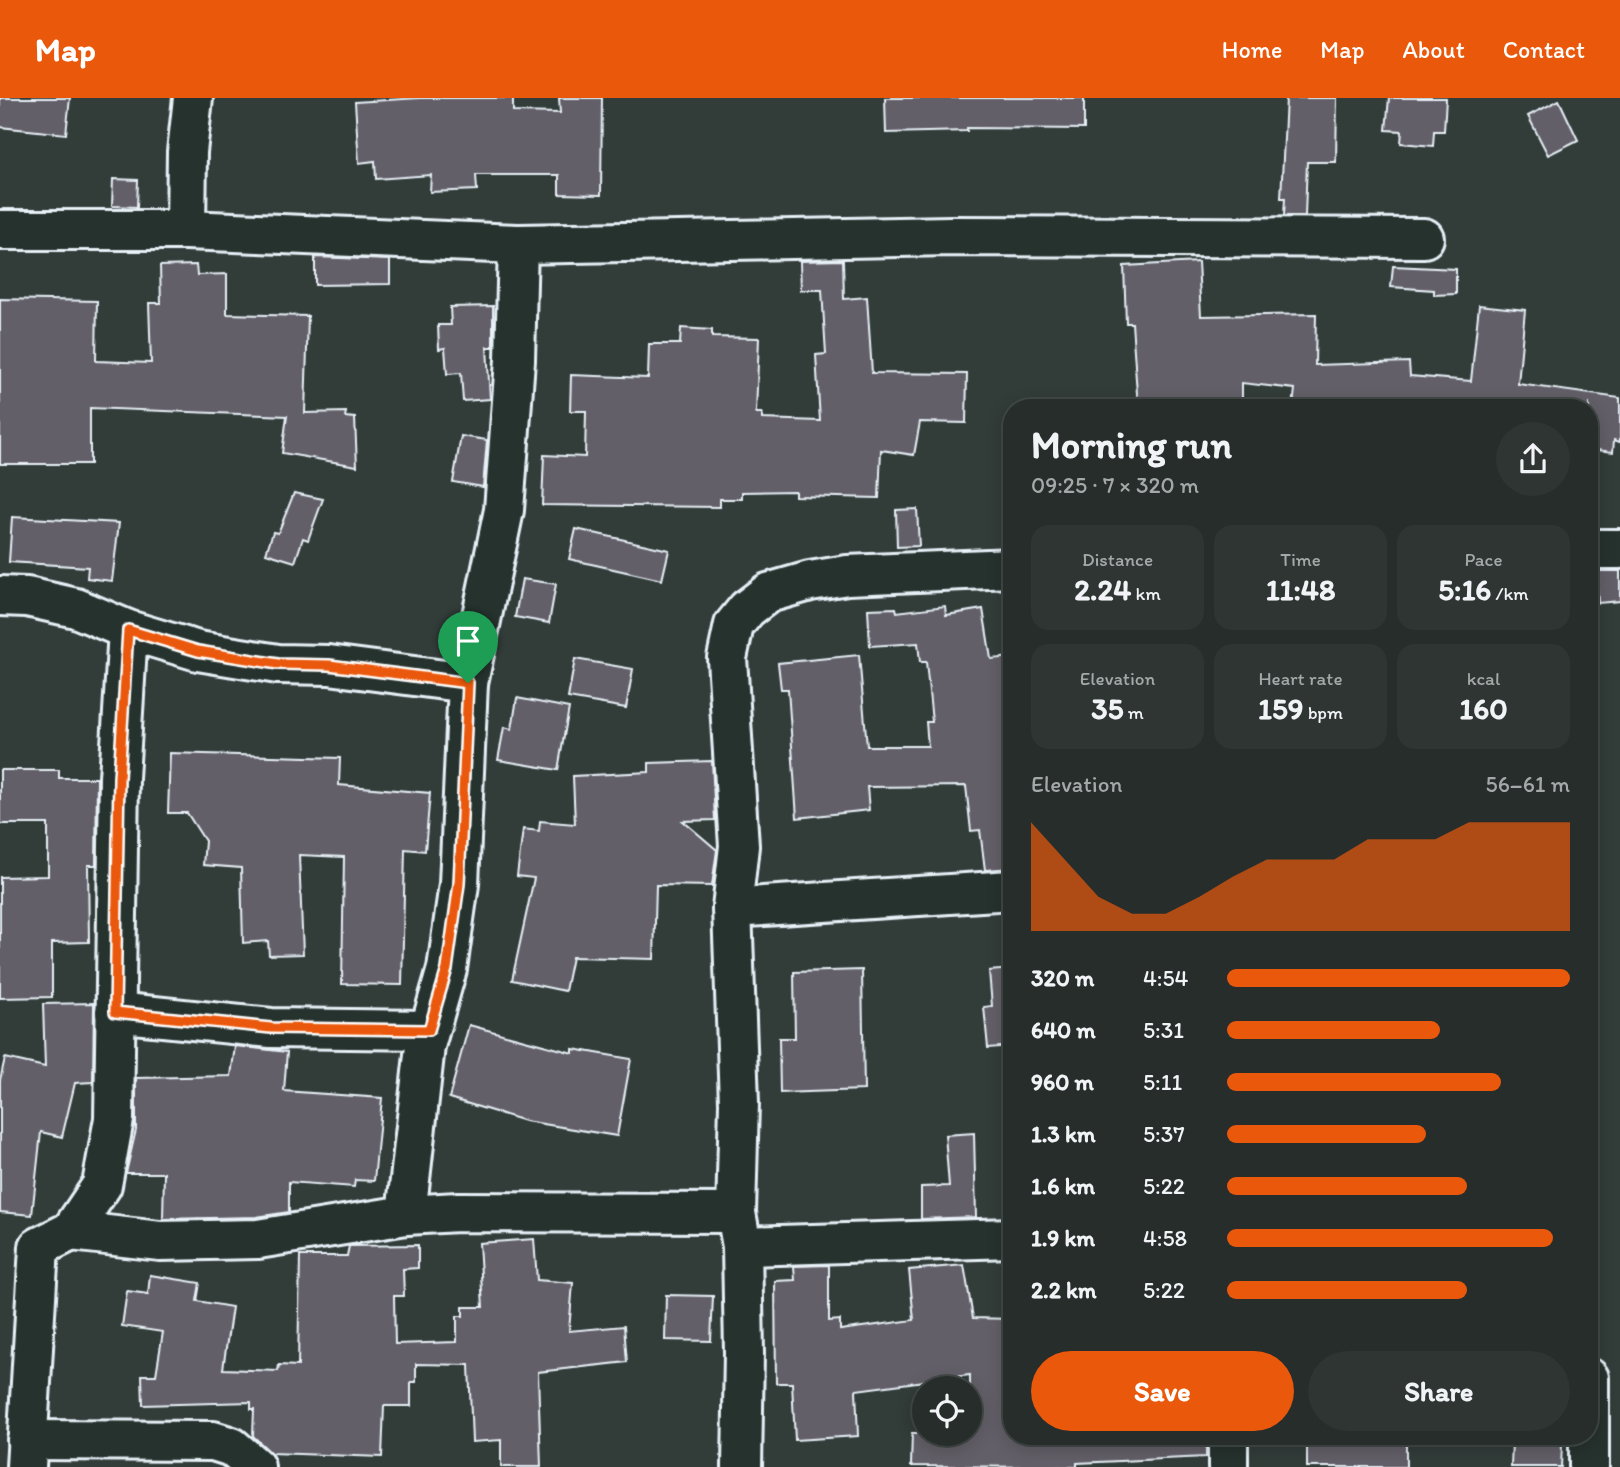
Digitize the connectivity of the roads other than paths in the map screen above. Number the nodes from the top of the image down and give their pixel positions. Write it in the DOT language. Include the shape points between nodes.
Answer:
graph roads {
  1 [pos="193,98"];
  2 [pos="0,230"];
  3 [pos="186,230"];
  4 [pos="1424,238"];
  5 [pos="518,244"];
  6 [pos="1598,549"];
  7 [pos="1620,549"];
  8 [pos="1003,568"];
  9 [pos="0,596"];
  10 [pos="128,630"];
  11 [pos="468,683"];
  12 [pos="1003,891"];
  13 [pos="732,908"];
  14 [pos="115,1012"];
  15 [pos="429,1030"];
  16 [pos="406,1215"];
  17 [pos="739,1230"];
  18 [pos="71,1231"];
  19 [pos="1003,1238"];
  20 [pos="1228,1445"];
  21 [pos="1590,1445"];
  22 [pos="26,1453"];
  23 [pos="255,1467"];
  24 [pos="742,1467"];
  25 [pos="1228,1467"];
  26 [pos="1590,1467"];
  1 -- 3 [label="street"];
  2 -- 3 [label="street"];
  3 -- 5 [label="street"];
  4 -- 5 [label="street" via="951,236"];
  5 -- 11 [label="street" via="504,510"];
  6 -- 7 [label="street"];
  8 -- 13 [label="street" via="848,575 768,593 734,625 727,658 739,846"];
  9 -- 10 [label="street" via="76,608"];
  10 -- 11 [label="street" via="220,655"];
  10 -- 14 [label="street" via="119,778"];
  11 -- 15 [label="street" via="459,884 447,969"];
  12 -- 13 [label="street"];
  13 -- 17 [label="street"];
  14 -- 15 [label="street" via="271,1028"];
  14 -- 18 [label="street" via="114,1119 102,1185"];
  15 -- 16 [label="street"];
  16 -- 17 [label="street" via="546,1211"];
  16 -- 18 [label="street" via="258,1239 138,1240"];
  17 -- 19 [label="street"];
  17 -- 24 [label="street"];
  18 -- 22 [label="street" via="39,1247"];
  20 -- 25 [label="street"];
  21 -- 26 [label="street"];
  22 -- 23 [label="street" via="213,1441 232,1447"];
}
